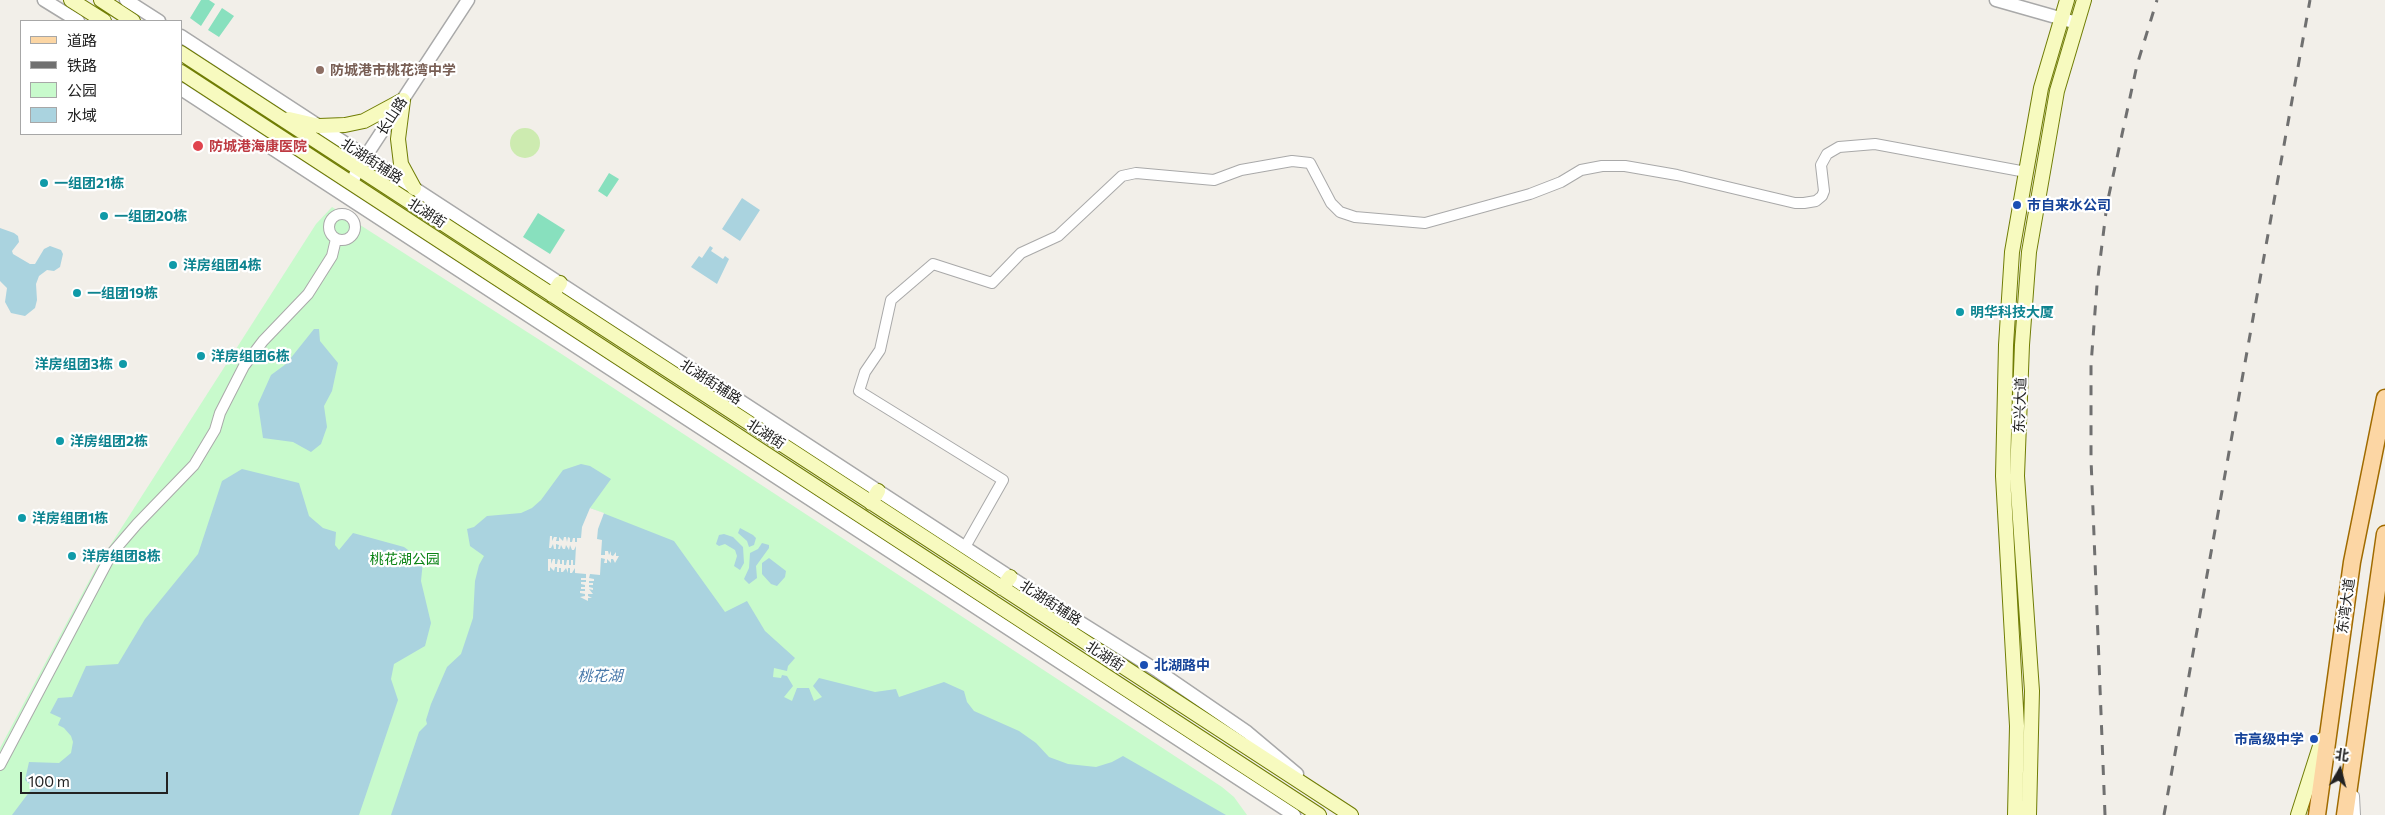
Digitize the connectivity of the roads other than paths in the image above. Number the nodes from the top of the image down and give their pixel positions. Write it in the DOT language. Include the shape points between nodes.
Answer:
graph roads {
  1 [pos="44,0"];
  2 [pos="71,0"];
  3 [pos="101,0"];
  4 [pos="126,0"];
  5 [pos="468,0"];
  6 [pos="1996,0"];
  7 [pos="2066,0"];
  8 [pos="2084,0"];
  9 [pos="2061,19"];
  10 [pos="76,20"];
  11 [pos="102,20"];
  12 [pos="131,20"];
  13 [pos="156,20"];
  14 [pos="2077,23"];
  15 [pos="182,37"];
  16 [pos="182,54"];
  17 [pos="182,73"];
  18 [pos="182,90"];
  19 [pos="402,100"];
  20 [pos="279,116"];
  21 [pos="319,126"];
  22 [pos="362,162"];
  23 [pos="2026,172"];
  24 [pos="352,184"];
  25 [pos="414,188"];
  26 [pos="348,197"];
  27 [pos="345,214"];
  28 [pos="336,239"];
  29 [pos="556,289"];
  30 [pos="2385,398"];
  31 [pos="2380,447"];
  32 [pos="874,497"];
  33 [pos="2385,534"];
  34 [pos="964,547"];
  35 [pos="1006,583"];
  36 [pos="2332,710"];
  37 [pos="2353,754"];
  38 [pos="0,765"];
  39 [pos="1294,815"];
  40 [pos="1319,815"];
  41 [pos="1351,815"];
  42 [pos="2015,815"];
  43 [pos="2029,815"];
  44 [pos="2298,815"];
  45 [pos="2317,815"];
  46 [pos="2345,815"];
  47 [pos="2355,815"];
  1 -- 10 [label="street"];
  2 -- 11 [label="main road"];
  3 -- 12 [label="main road"];
  4 -- 13 [label="street"];
  5 -- 19 [label="street, 长山路"];
  6 -- 9 [label="street"];
  7 -- 9 [label="main road, 东兴大道"];
  8 -- 14 [label="main road, 东兴大道"];
  9 -- 14 [label="street"];
  9 -- 23 [label="main road, 东兴大道" via="2041,88"];
  14 -- 43 [label="main road, 东兴大道" via="2057,91 2029,252 2022,345 2017,476 2032,691"];
  15 -- 21 [label="street, 北湖街辅路"];
  16 -- 20 [label="main road, 北湖街"];
  17 -- 24 [label="main road, 北湖街"];
  18 -- 26 [label="street"];
  19 -- 21 [label="main road" via="364,121 345,126"];
  19 -- 22 [label="street, 长山路"];
  19 -- 25 [label="main road" via="398,139 401,164"];
  20 -- 21 [label="main road"];
  20 -- 22 [label="main road, 北湖街"];
  21 -- 22 [label="street, 北湖街辅路"];
  22 -- 24 [label="street, 长山路"];
  22 -- 25 [label="street, 北湖街辅路"];
  22 -- 29 [label="main road, 北湖街"];
  23 -- 34 [label="street" via="1875,144 1839,147 1827,154 1821,166 1822,196 1816,201 1795,203 1677,175 1625,166 1602,166 1581,170 1530,194 1425,223 1355,217 1340,212 1331,203 1310,164 1292,161 1241,170 1214,180 1136,173 1122,176 1058,236 1021,253 992,283 933,264 891,300 880,350 865,372 858,391 1003,480"];
  23 -- 42 [label="main road, 东兴大道" via="2012,252 2003,476 2017,726"];
  24 -- 26 [label="street"];
  24 -- 40 [label="main road, 北湖街"];
  25 -- 29 [label="street, 北湖街辅路"];
  26 -- 27 [label="street"];
  26 -- 39 [label="street"];
  27 -- 28 [label="street" via="336,215 330,221 329,230"];
  27 -- 28 [label="street" via="354,222 354,234 344,241"];
  28 -- 38 [label="street" via="332,256 308,294 244,366 215,430 194,465 112,553"];
  29 -- 32 [label="main road, 北湖街"];
  30 -- 31 [label="main road, 东湾大道"];
  31 -- 36 [label="main road, 东湾大道" via="2352,562"];
  32 -- 34 [label="street, 北湖街辅路"];
  32 -- 35 [label="main road, 北湖街"];
  33 -- 37 [label="main road, 东湾大道"];
  34 -- 35 [label="street, 北湖街辅路"];
  35 -- 41 [label="main road, 北湖街"];
  36 -- 44 [label="main road"];
  36 -- 45 [label="main road, 东湾大道"];
  37 -- 46 [label="main road, 东湾大道"];
  37 -- 47 [label="street"];
}
